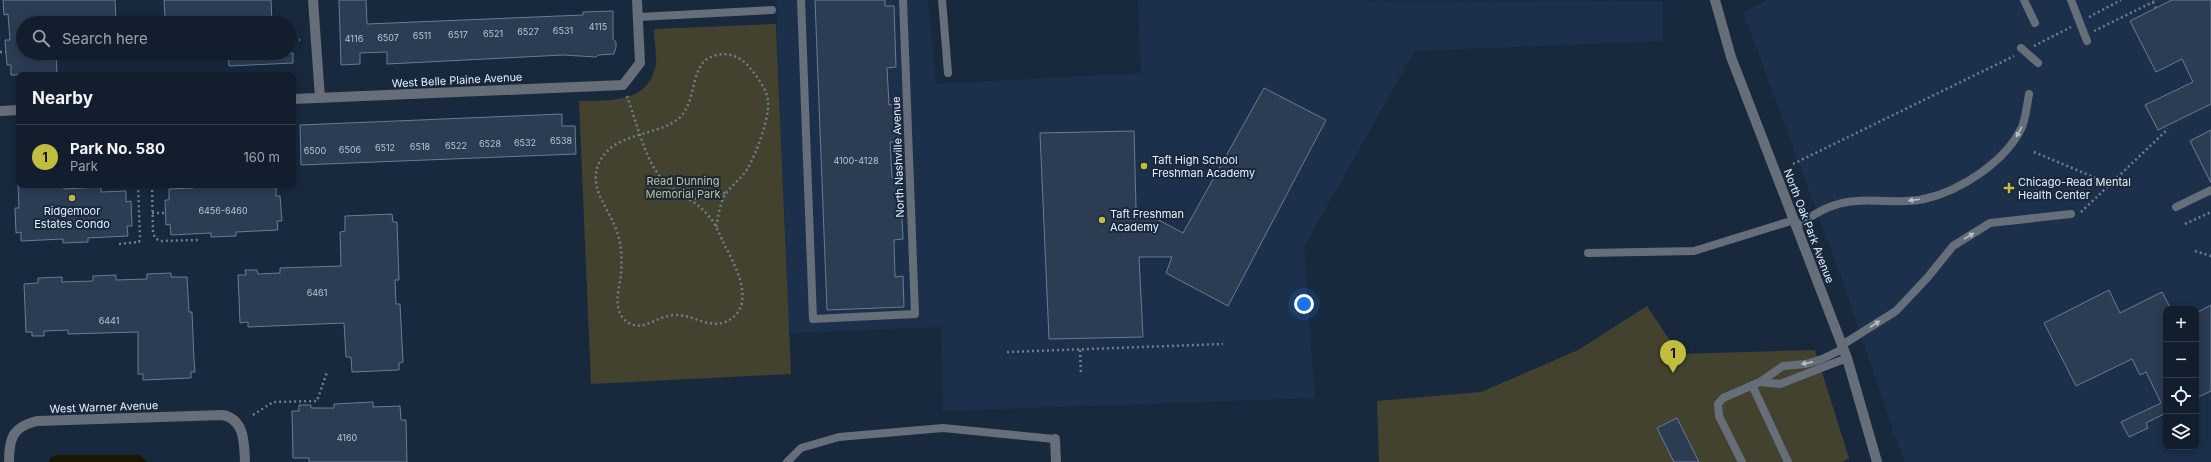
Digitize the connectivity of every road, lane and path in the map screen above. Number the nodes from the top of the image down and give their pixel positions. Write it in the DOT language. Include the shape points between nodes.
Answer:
graph roads {
  1 [pos="313,0"];
  2 [pos="637,0"];
  3 [pos="801,0"];
  4 [pos="903,0"];
  5 [pos="942,0"];
  6 [pos="1715,0"];
  7 [pos="2024,0"];
  8 [pos="2070,0"];
  9 [pos="2121,0"];
  10 [pos="2158,0"];
  11 [pos="2153,2"];
  12 [pos="2156,8"];
  13 [pos="772,10"];
  14 [pos="638,16"];
  15 [pos="2080,22"];
  16 [pos="2035,23"];
  17 [pos="2086,39"];
  18 [pos="296,40"];
  19 [pos="300,40"];
  20 [pos="2022,50"];
  21 [pos="0,52"];
  22 [pos="6,52"];
  23 [pos="2038,63"];
  24 [pos="948,73"];
  25 [pos="623,85"];
  26 [pos="2029,94"];
  27 [pos="320,98"];
  28 [pos="296,99"];
  29 [pos="16,110"];
  30 [pos="0,111"];
  31 [pos="2168,129"];
  32 [pos="641,134"];
  33 [pos="2034,152"];
  34 [pos="1793,164"];
  35 [pos="2110,184"];
  36 [pos="138,188"];
  37 [pos="152,188"];
  38 [pos="2211,190"];
  39 [pos="726,193"];
  40 [pos="689,198"];
  41 [pos="2176,207"];
  42 [pos="2211,212"];
  43 [pos="152,213"];
  44 [pos="165,213"];
  45 [pos="2073,215"];
  46 [pos="1795,223"];
  47 [pos="2185,224"];
  48 [pos="716,229"];
  49 [pos="200,240"];
  50 [pos="119,244"];
  51 [pos="2195,251"];
  52 [pos="1588,253"];
  53 [pos="2211,256"];
  54 [pos="1223,344"];
  55 [pos="1080,350"];
  56 [pos="1844,351"];
  57 [pos="1007,352"];
  58 [pos="327,372"];
  59 [pos="1081,375"];
  60 [pos="1756,383"];
  61 [pos="253,415"];
  62 [pos="1055,439"];
  63 [pos="9,462"];
  64 [pos="245,462"];
  65 [pos="787,462"];
  66 [pos="1056,462"];
  67 [pos="1742,462"];
  68 [pos="1788,462"];
  69 [pos="1877,462"];
  1 -- 27 [label="street"];
  2 -- 14 [label="street"];
  3 -- 4 [label="lane, North Nashville Avenue" via="813,319 915,314"];
  5 -- 24 [label="lane"];
  6 -- 46 [label="street, North Oak Park Avenue" via="1731,57"];
  7 -- 16 [label="lane"];
  8 -- 15 [label="lane"];
  9 -- 15 [label="path"];
  10 -- 11 [label="path"];
  11 -- 12 [label="path"];
  11 -- 17 [label="path"];
  13 -- 14 [label="lane"];
  14 -- 25 [label="street" via="640,63"];
  15 -- 17 [label="lane"];
  15 -- 20 [label="path"];
  18 -- 19 [label="path"];
  20 -- 23 [label="lane"];
  20 -- 34 [label="path"];
  21 -- 22 [label="path"];
  25 -- 27 [label="street, West Belle Plaine Avenue"];
  25 -- 32 [label="path"];
  26 -- 46 [label="lane, one-way" via="2023,126 2010,148 1988,168 1957,187 1925,199 1893,203 1857,201 1832,206"];
  27 -- 28 [label="street, West Belle Plaine Avenue"];
  29 -- 30 [label="street"];
  31 -- 35 [label="path"];
  32 -- 39 [label="path" via="673,123 682,116 691,99 699,66 706,59 718,54 730,54 741,59 755,73 764,91 768,100 767,111 750,165"];
  32 -- 40 [label="path" via="653,167 660,178 672,191"];
  32 -- 48 [label="path" via="616,144 606,152 595,176 599,195 616,228 621,246 622,263 617,309 622,318 630,325 640,327 665,316 676,315 716,325 731,319 739,309 743,296 741,278"];
  33 -- 35 [label="path"];
  35 -- 45 [label="path"];
  36 -- 50 [label="path" via="139,242"];
  37 -- 43 [label="path"];
  38 -- 41 [label="lane"];
  39 -- 40 [label="path" via="703,199"];
  39 -- 48 [label="path"];
  40 -- 48 [label="path" via="707,213"];
  42 -- 47 [label="path"];
  43 -- 44 [label="path"];
  43 -- 49 [label="path" via="153,232 155,238 160,241"];
  56 -- 45 [label="lane, one-way" via="1896,311 1928,278 1953,246 1990,223"];
  46 -- 52 [label="lane" via="1694,251"];
  46 -- 56 [label="street, North Oak Park Avenue"];
  51 -- 53 [label="path"];
  54 -- 55 [label="path"];
  55 -- 57 [label="path"];
  55 -- 59 [label="path"];
  56 -- 60 [label="lane, one-way" via="1822,360 1784,366"];
  56 -- 60 [label="lane" via="1780,384"];
  56 -- 69 [label="street, North Oak Park Avenue"];
  58 -- 61 [label="path" via="317,401 272,402"];
  60 -- 67 [label="lane" via="1723,398 1718,404 1719,416"];
  60 -- 68 [label="lane"];
  62 -- 65 [label="lane" via="943,428 839,437 801,448"];
  62 -- 66 [label="street"];
  63 -- 64 [label="street, West Warner Avenue" via="11,440 15,433 20,427 37,421 227,416 241,429"];
}
